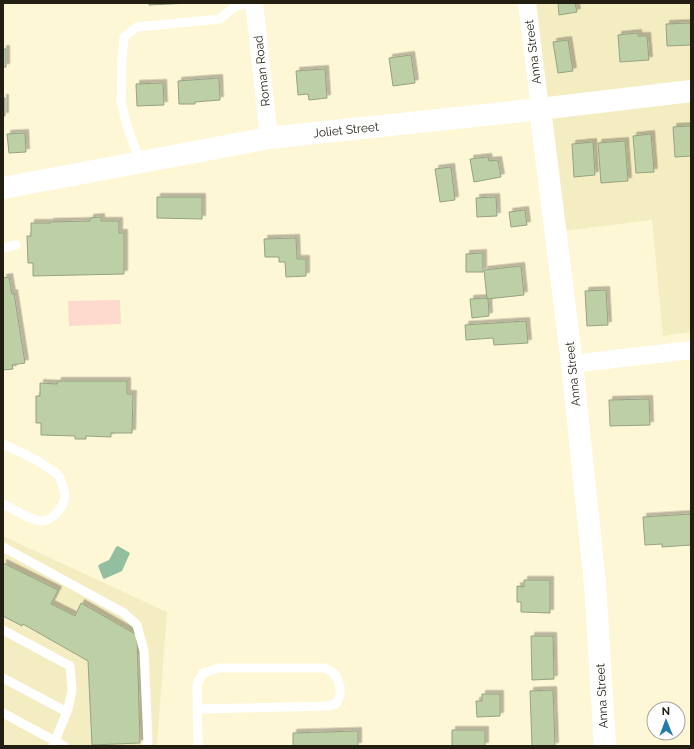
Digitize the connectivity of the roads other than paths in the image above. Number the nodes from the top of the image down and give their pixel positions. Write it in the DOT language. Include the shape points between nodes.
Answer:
graph roads {
  1 [pos="254,3"];
  2 [pos="527,3"];
  3 [pos="691,91"];
  4 [pos="540,109"];
  5 [pos="269,138"];
  6 [pos="140,162"];
  7 [pos="3,188"];
  8 [pos="16,245"];
  9 [pos="3,248"];
  10 [pos="691,350"];
  11 [pos="572,364"];
  12 [pos="3,444"];
  13 [pos="3,504"];
  14 [pos="3,548"];
  15 [pos="3,630"];
  16 [pos="3,678"];
  17 [pos="198,710"];
  18 [pos="67,712"];
  19 [pos="3,713"];
  20 [pos="54,744"];
  21 [pos="64,746"];
  22 [pos="146,746"];
  23 [pos="198,746"];
  24 [pos="605,746"];
  1 -- 5 [label="street, Roman Road"];
  1 -- 6 [label="lane" via="236,6 220,19 137,27 124,37 121,101"];
  2 -- 4 [label="street, Anna Street"];
  3 -- 4 [label="street, Joliet Street"];
  4 -- 5 [label="street, Joliet Street"];
  4 -- 11 [label="street, Anna Street"];
  5 -- 6 [label="street, Joliet Street"];
  6 -- 7 [label="street, Joliet Street"];
  8 -- 9 [label="lane"];
  10 -- 11 [label="street"];
  11 -- 24 [label="street, Anna Street" via="595,584"];
  12 -- 13 [label="lane" via="57,474 65,496 61,508 55,515 41,521"];
  14 -- 22 [label="lane" via="124,613 137,625 144,651 148,742"];
  15 -- 18 [label="lane" via="70,666 72,690"];
  16 -- 18 [label="lane"];
  17 -- 17 [label="lane" via="197,684 203,674 219,668 325,668 335,674 340,686 336,704 327,706"];
  17 -- 23 [label="lane"];
  18 -- 20 [label="lane"];
  19 -- 20 [label="lane"];
  20 -- 21 [label="lane"];
}
